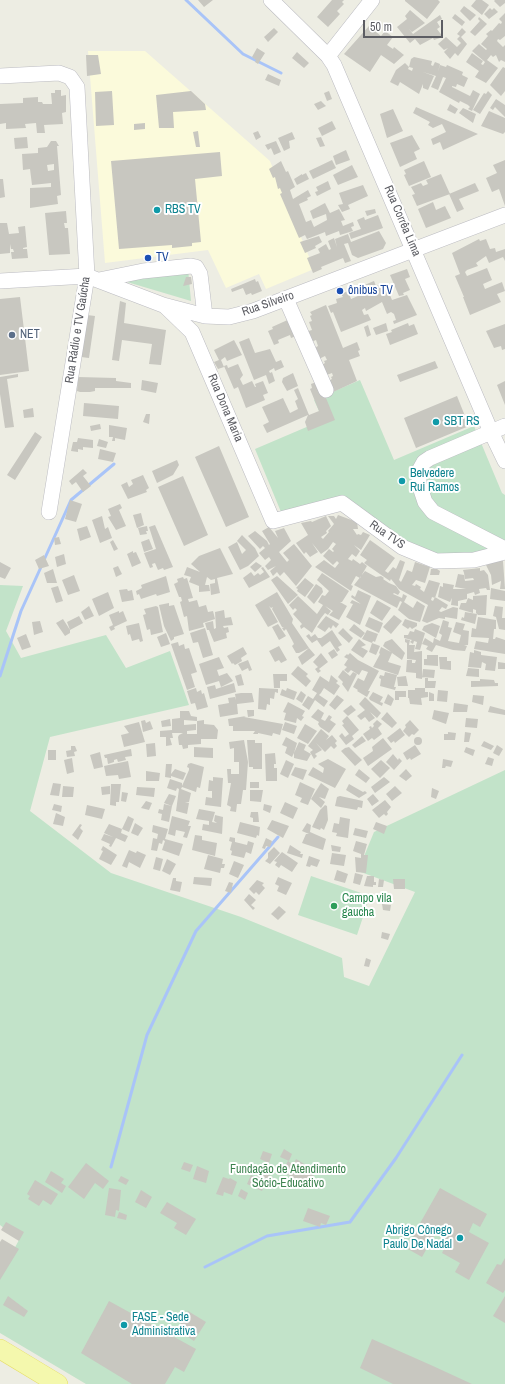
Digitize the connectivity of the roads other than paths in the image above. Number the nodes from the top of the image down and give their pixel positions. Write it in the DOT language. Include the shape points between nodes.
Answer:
graph roads {
  1 [pos="271,0"];
  2 [pos="372,0"];
  3 [pos="328,56"];
  4 [pos="0,76"];
  5 [pos="505,214"];
  6 [pos="414,250"];
  7 [pos="93,278"];
  8 [pos="0,281"];
  9 [pos="286,299"];
  10 [pos="163,305"];
  11 [pos="205,316"];
  12 [pos="326,390"];
  13 [pos="505,426"];
  14 [pos="491,432"];
  15 [pos="505,461"];
  16 [pos="49,512"];
  17 [pos="273,521"];
  18 [pos="505,551"];
  19 [pos="0,1349"];
  20 [pos="58,1384"];
  1 -- 3 [label="street, Rua Corrêa Lima"];
  2 -- 3 [label="street"];
  3 -- 6 [label="street, Rua Corrêa Lima"];
  4 -- 7 [label="street, Rua Rádio e TV Gaúcha" via="59,73 70,77 77,87 79,140"];
  5 -- 6 [label="street, Rua Silveiro"];
  6 -- 9 [label="street, Rua Silveiro"];
  6 -- 14 [label="street, Rua Corrêa Lima"];
  7 -- 8 [label="street, Rua Silveiro"];
  7 -- 10 [label="street, Rua Silveiro"];
  7 -- 11 [label="street" via="196,267 200,274"];
  7 -- 16 [label="street, Rua Rádio e TV Gaúcha"];
  9 -- 11 [label="street, Rua Silveiro" via="229,317"];
  9 -- 12 [label="street"];
  10 -- 11 [label="street, Rua Silveiro"];
  10 -- 17 [label="street, Rua Dona Maria" via="192,332"];
  13 -- 14 [label="street"];
  14 -- 15 [label="street, Rua Corrêa Lima"];
  14 -- 18 [label="street" via="424,462 419,471 419,484 425,502 433,512"];
  17 -- 18 [label="street, Rua TVS" via="342,503 402,547 436,561 474,560"];
  19 -- 20 [label="main road"];
}
